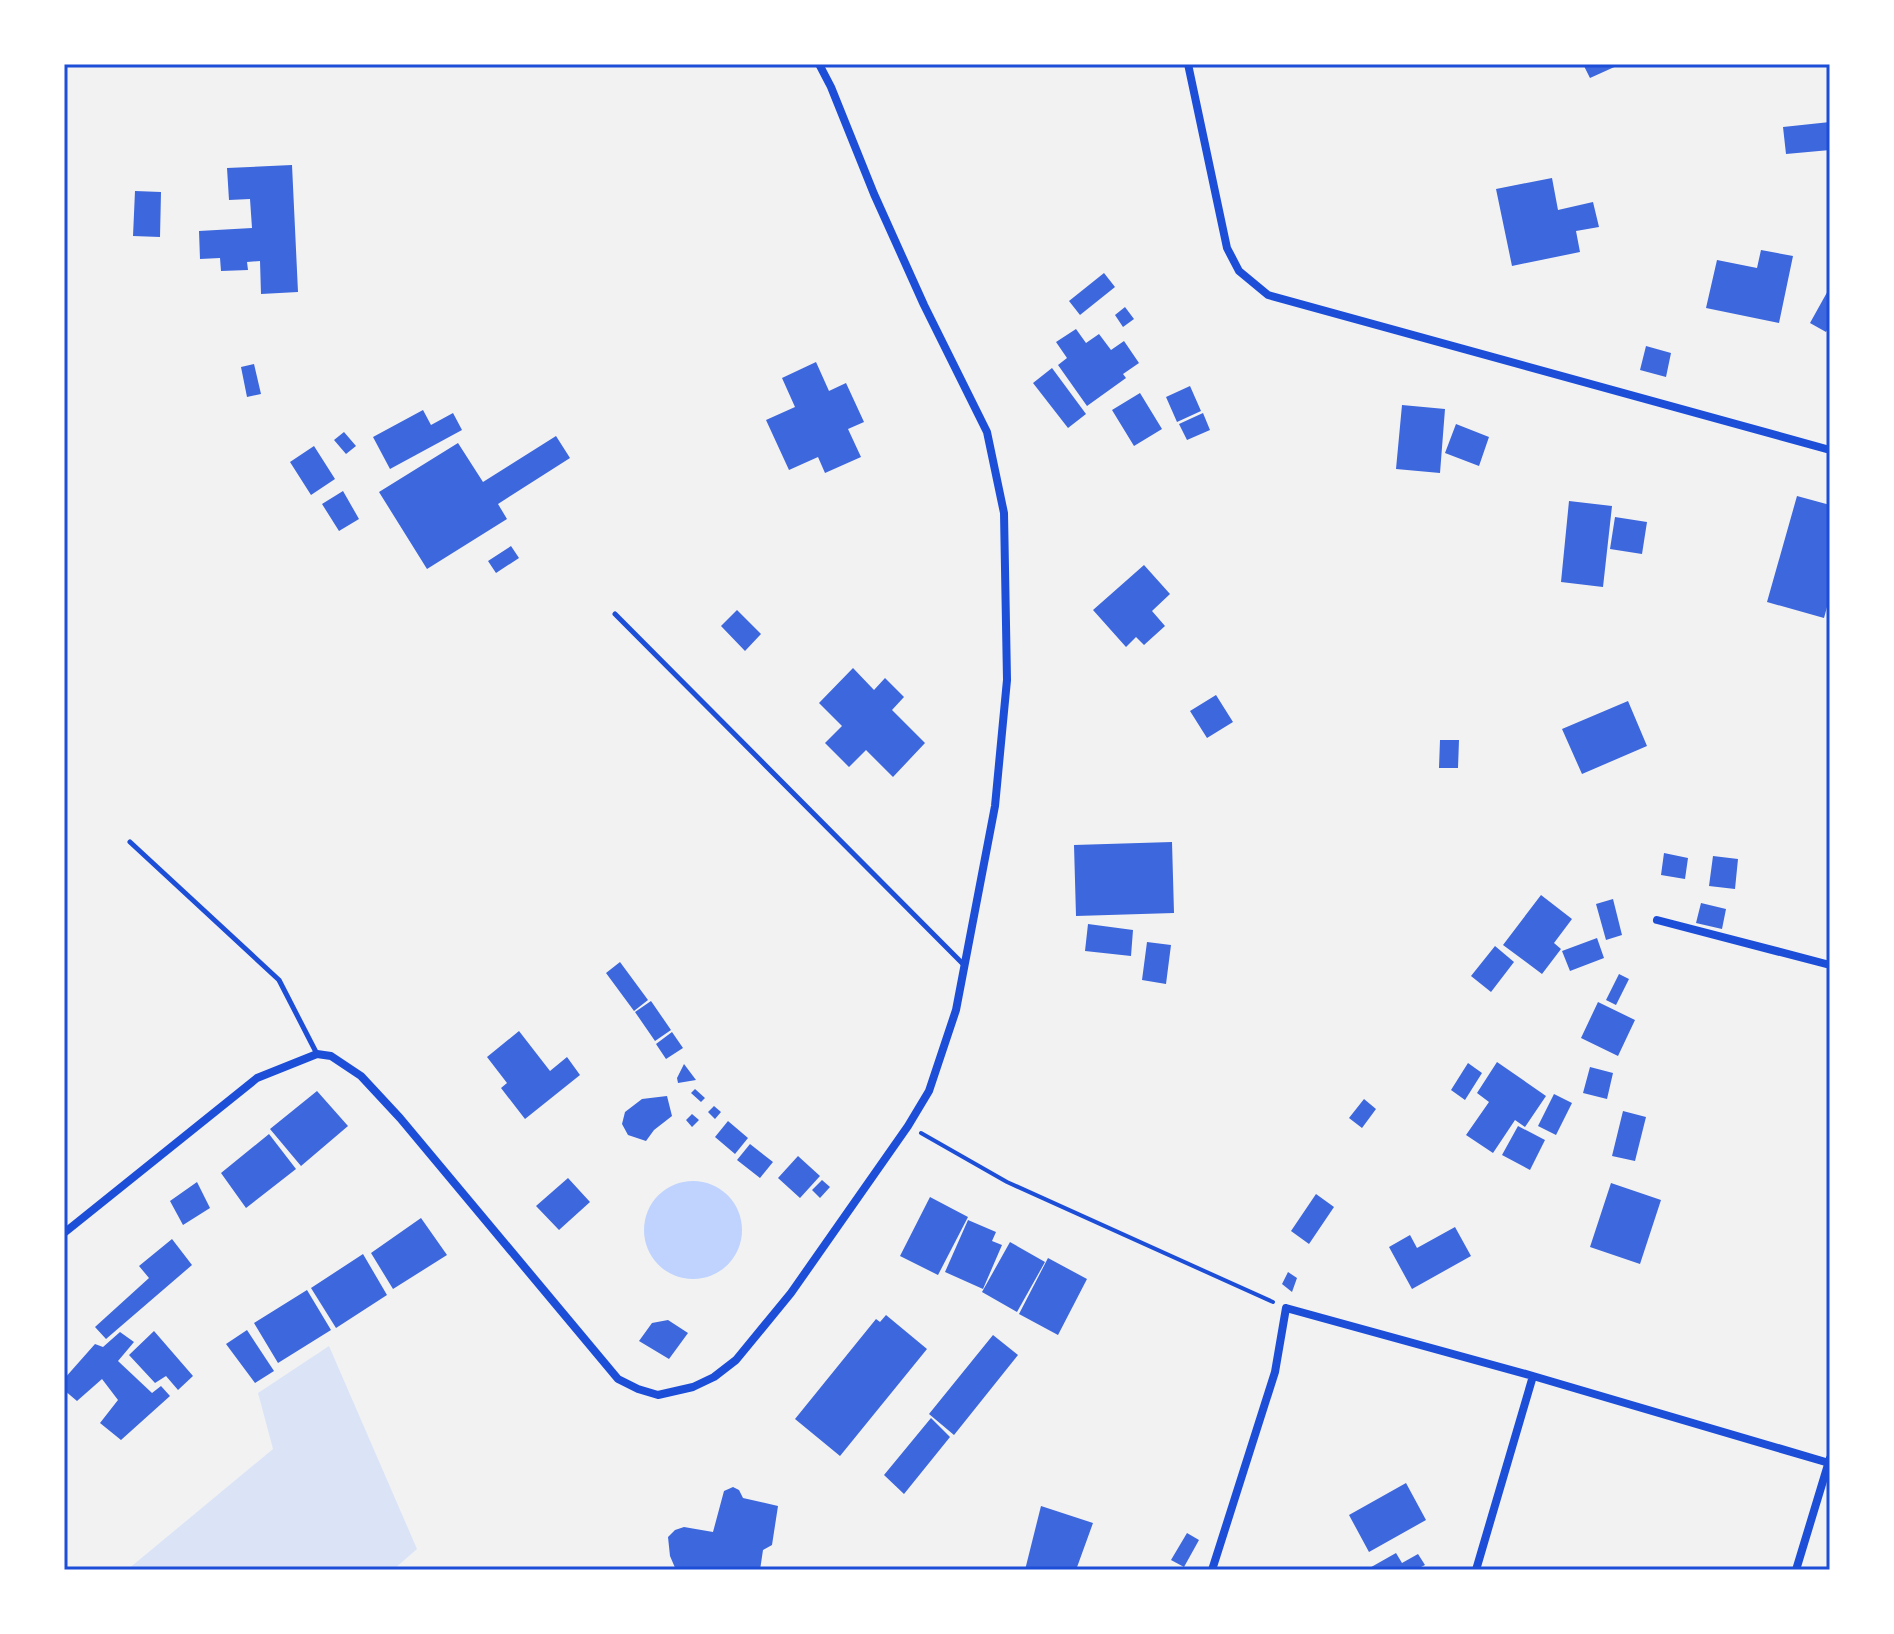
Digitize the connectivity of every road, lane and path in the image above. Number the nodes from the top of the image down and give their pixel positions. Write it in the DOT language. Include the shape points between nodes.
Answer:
graph roads {
  1 [pos="819,64"];
  2 [pos="1188,64"];
  3 [pos="1830,450"];
  4 [pos="615,614"];
  5 [pos="130,842"];
  6 [pos="1657,920"];
  7 [pos="964,965"];
  8 [pos="1830,965"];
  9 [pos="317,1054"];
  10 [pos="908,1126"];
  11 [pos="64,1233"];
  12 [pos="1286,1308"];
  13 [pos="1533,1376"];
  14 [pos="1829,1461"];
  15 [pos="1212,1570"];
  16 [pos="1476,1570"];
  17 [pos="1796,1570"];
  1 -- 7 [label="street" via="918,291 987,432 1004,513 1005,707 995,806"];
  2 -- 3 [label="street" via="1227,248 1239,271 1268,295"];
  4 -- 7 [label="lane"];
  5 -- 9 [label="lane" via="279,980"];
  6 -- 8 [label="street"];
  7 -- 10 [label="street" via="956,1010 929,1091"];
  9 -- 10 [label="street" via="343,1062 400,1118 618,1379 658,1395 693,1387 736,1360 791,1293"];
  9 -- 11 [label="street" via="257,1078"];
  10 -- 12 [label="path" via="1007,1182"];
  12 -- 13 [label="street"];
  12 -- 15 [label="street" via="1275,1372"];
  13 -- 14 [label="street"];
  13 -- 16 [label="street"];
  14 -- 17 [label="street"];
}
